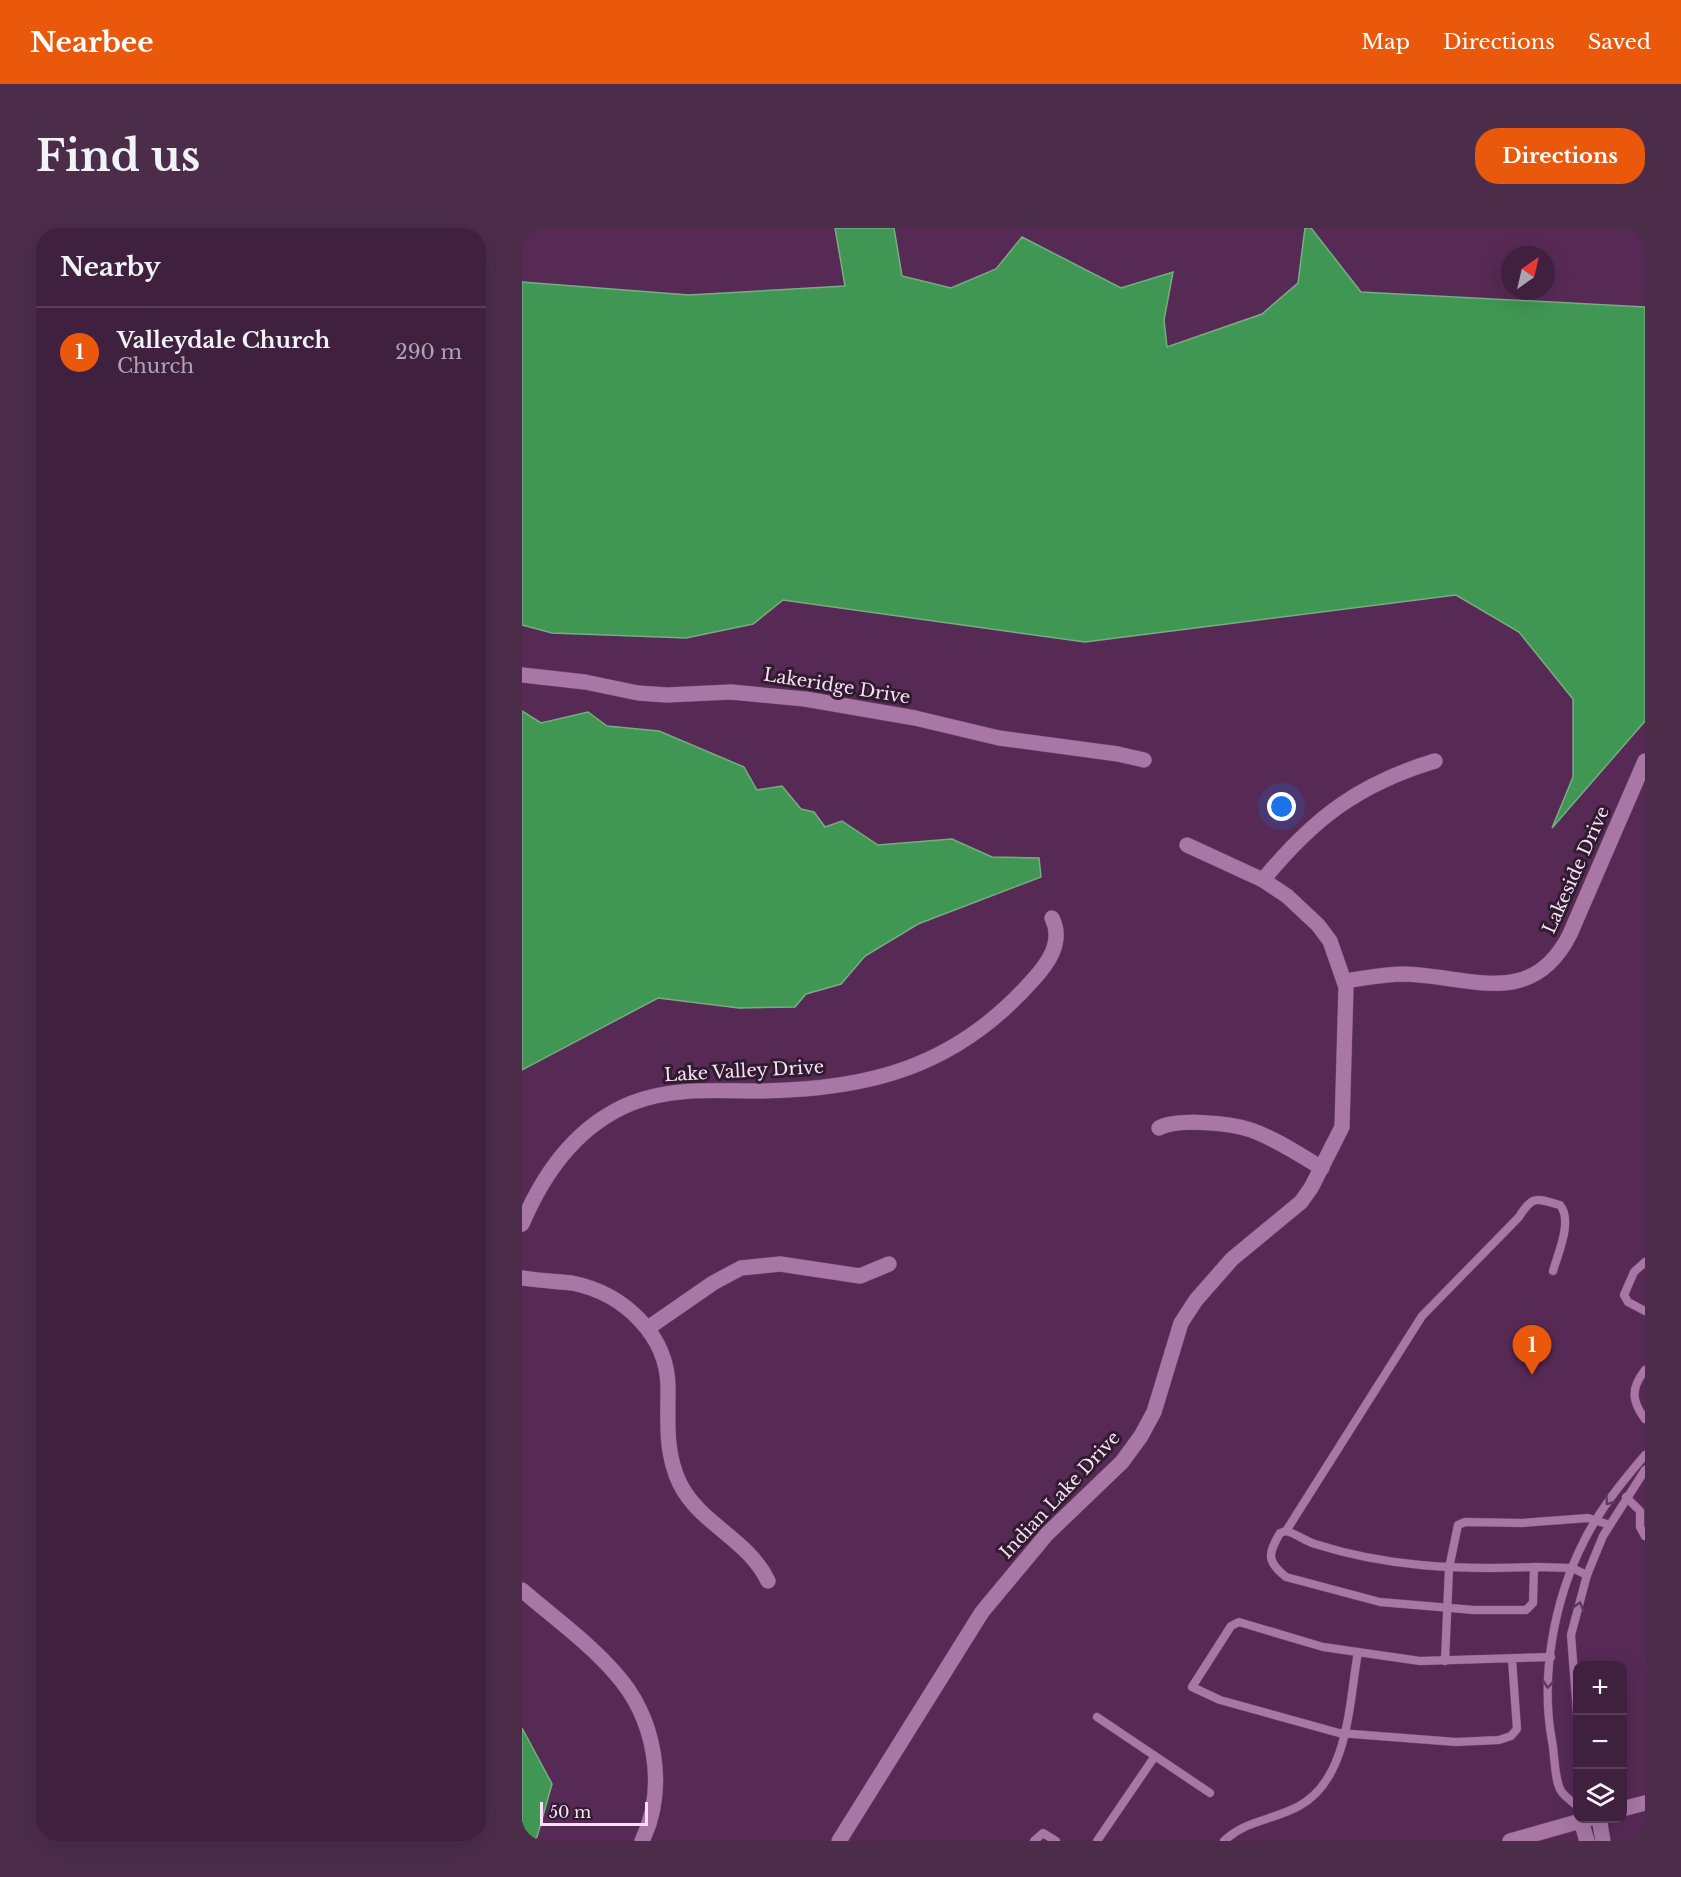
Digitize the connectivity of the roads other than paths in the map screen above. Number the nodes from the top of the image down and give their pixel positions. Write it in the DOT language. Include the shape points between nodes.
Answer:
graph roads {
  1 [pos="522,675"];
  2 [pos="1144,760"];
  3 [pos="1435,761"];
  4 [pos="1645,761"];
  5 [pos="1186,845"];
  6 [pos="1263,880"];
  7 [pos="1052,918"];
  8 [pos="1345,981"];
  9 [pos="1159,1128"];
  10 [pos="1322,1168"];
  11 [pos="522,1224"];
  12 [pos="1645,1262"];
  13 [pos="889,1264"];
  14 [pos="1553,1271"];
  15 [pos="522,1278"];
  16 [pos="1645,1311"];
  17 [pos="648,1328"];
  18 [pos="1645,1370"];
  19 [pos="1645,1419"];
  20 [pos="1645,1455"];
  21 [pos="1645,1470"];
  22 [pos="1626,1497"];
  23 [pos="1643,1510"];
  24 [pos="1596,1520"];
  25 [pos="1610,1525"];
  26 [pos="1286,1531"];
  27 [pos="1645,1536"];
  28 [pos="1534,1567"];
  29 [pos="1449,1568"];
  30 [pos="1572,1568"];
  31 [pos="1587,1575"];
  32 [pos="768,1581"];
  33 [pos="522,1590"];
  34 [pos="1448,1608"];
  35 [pos="1358,1652"];
  36 [pos="1551,1657"];
  37 [pos="1512,1659"];
  38 [pos="1445,1661"];
  39 [pos="1577,1715"];
  40 [pos="1097,1717"];
  41 [pos="1343,1733"];
  42 [pos="1155,1756"];
  43 [pos="1210,1793"];
  44 [pos="1573,1803"];
  45 [pos="1645,1803"];
  46 [pos="1627,1808"];
  47 [pos="1573,1821"];
  48 [pos="1586,1823"];
  49 [pos="1600,1823"];
  50 [pos="642,1841"];
  51 [pos="839,1841"];
  52 [pos="1034,1841"];
  53 [pos="1056,1841"];
  54 [pos="1097,1841"];
  55 [pos="1224,1841"];
  56 [pos="1510,1841"];
  57 [pos="1587,1841"];
  58 [pos="1603,1841"];
  1 -- 2 [label="street, Lakeridge Drive" via="638,693 737,692 805,699 915,718 999,738"];
  3 -- 6 [label="street" via="1370,787 1332,809 1290,847"];
  4 -- 8 [label="street, Lakeside Drive" via="1563,948 1545,967 1527,977 1498,984 1406,974"];
  5 -- 6 [label="street, Indian Lake Drive"];
  6 -- 8 [label="street, Indian Lake Drive" via="1318,925 1330,940"];
  7 -- 11 [label="street, Lake Valley Drive" via="1058,935 1056,945 1038,974 993,1020 948,1052 910,1068 845,1084 770,1091 676,1091 631,1104 586,1131 563,1154 550,1169"];
  8 -- 10 [label="street, Indian Lake Drive" via="1343,1117 1339,1136"];
  9 -- 10 [label="street" via="1168,1123 1251,1130"];
  10 -- 51 [label="street, Indian Lake Drive" via="1300,1202 1232,1259 1196,1300 1181,1323 1154,1412 1141,1436 1122,1461 1047,1534 982,1612"];
  12 -- 16 [label="lane" via="1634,1272 1624,1295 1628,1302"];
  13 -- 17 [label="street" via="860,1276 780,1264 741,1268"];
  14 -- 26 [label="lane" via="1565,1211 1560,1205 1534,1199 1422,1316"];
  15 -- 17 [label="street" via="571,1283 602,1293 628,1308"];
  17 -- 32 [label="street" via="667,1372 666,1434 678,1480 703,1515 754,1556"];
  18 -- 19 [label="lane" via="1634,1385 1633,1395"];
  20 -- 24 [label="lane, one-way"];
  21 -- 22 [label="lane"];
  22 -- 23 [label="lane"];
  22 -- 25 [label="lane"];
  23 -- 27 [label="lane" via="1640,1527"];
  24 -- 25 [label="lane"];
  24 -- 29 [label="lane" via="1465,1522 1458,1525"];
  24 -- 30 [label="lane"];
  25 -- 31 [label="lane"];
  26 -- 29 [label="lane" via="1312,1544 1353,1555"];
  26 -- 34 [label="lane" via="1280,1533 1270,1559 1286,1577 1380,1602"];
  28 -- 29 [label="lane"];
  28 -- 30 [label="lane"];
  28 -- 34 [label="lane" via="1533,1604 1526,1610"];
  29 -- 34 [label="lane"];
  30 -- 31 [label="lane"];
  30 -- 36 [label="lane"];
  39 -- 31 [label="lane, one-way" via="1571,1635"];
  33 -- 50 [label="street" via="598,1654 616,1674 644,1721 654,1757 657,1790 655,1808"];
  34 -- 38 [label="lane"];
  35 -- 38 [label="lane"];
  35 -- 41 [label="lane"];
  35 -- 41 [label="lane" via="1323,1647 1239,1622 1231,1626 1192,1687 1220,1700"];
  36 -- 37 [label="lane"];
  36 -- 44 [label="lane, one-way" via="1547,1690 1549,1726 1561,1790"];
  37 -- 38 [label="lane"];
  37 -- 41 [label="lane" via="1517,1729 1511,1736 1456,1742"];
  40 -- 42 [label="lane"];
  41 -- 55 [label="lane" via="1336,1765 1312,1798 1298,1807 1245,1825"];
  42 -- 43 [label="lane"];
  42 -- 54 [label="lane"];
  45 -- 46 [label="street"];
  47 -- 56 [label="street"];
  48 -- 57 [label="street"];
  49 -- 58 [label="street"];
  52 -- 53 [label="lane" via="1043,1833"];
}
